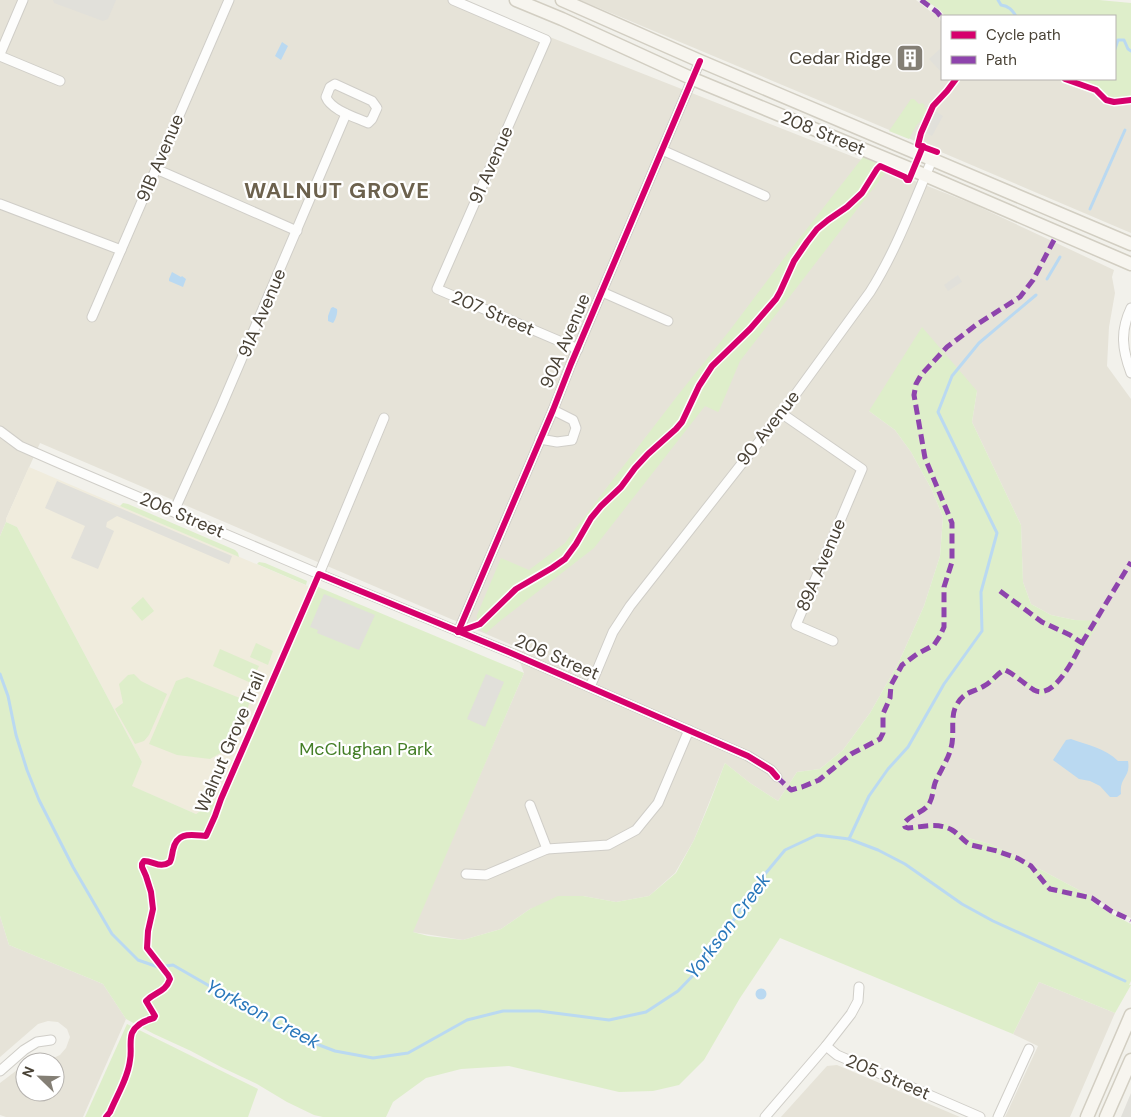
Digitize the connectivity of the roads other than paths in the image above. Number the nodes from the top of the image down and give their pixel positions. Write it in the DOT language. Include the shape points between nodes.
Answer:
graph roads {
  1 [pos="23,0"];
  2 [pos="229,0"];
  3 [pos="453,0"];
  4 [pos="516,0"];
  5 [pos="562,0"];
  6 [pos="0,55"];
  7 [pos="700,61"];
  8 [pos="693,78"];
  9 [pos="60,81"];
  10 [pos="346,114"];
  11 [pos="662,150"];
  12 [pos="932,160"];
  13 [pos="156,170"];
  14 [pos="925,175"];
  15 [pos="765,196"];
  16 [pos="0,204"];
  17 [pos="297,231"];
  18 [pos="1131,244"];
  19 [pos="121,250"];
  20 [pos="1131,264"];
  21 [pos="437,289"];
  22 [pos="602,292"];
  23 [pos="1131,308"];
  24 [pos="92,317"];
  25 [pos="668,321"];
  26 [pos="578,349"];
  27 [pos="1131,373"];
  28 [pos="553,410"];
  29 [pos="781,413"];
  30 [pos="384,418"];
  31 [pos="0,431"];
  32 [pos="540,439"];
  33 [pos="174,512"];
  34 [pos="319,574"];
  35 [pos="458,632"];
  36 [pos="833,641"];
  37 [pos="590,687"];
  38 [pos="689,730"];
  39 [pos="777,777"];
  40 [pos="530,805"];
  41 [pos="547,850"];
  42 [pos="466,874"];
  43 [pos="860,987"];
  44 [pos="1131,1015"];
  45 [pos="51,1040"];
  46 [pos="826,1046"];
  47 [pos="1028,1049"];
  48 [pos="1131,1060"];
  49 [pos="0,1071"];
  50 [pos="765,1117"];
  51 [pos="980,1117"];
  52 [pos="998,1117"];
  53 [pos="1087,1117"];
  54 [pos="1106,1117"];
  1 -- 6 [label="street"];
  2 -- 13 [label="street, 91B Avenue"];
  3 -- 21 [label="street, 91 Avenue" via="546,40"];
  4 -- 8 [label="main road, 208 Street"];
  5 -- 7 [label="main road, 208 Street"];
  6 -- 9 [label="street"];
  7 -- 8 [label="street, 90A Avenue"];
  7 -- 12 [label="main road, 208 Street"];
  8 -- 11 [label="street, 90A Avenue"];
  8 -- 14 [label="main road, 208 Street"];
  10 -- 10 [label="street" via="368,123 377,108 372,101 335,84 326,97 328,104"];
  10 -- 17 [label="street, 91A Avenue"];
  11 -- 15 [label="street"];
  11 -- 22 [label="street, 90A Avenue"];
  12 -- 14 [label="street, 90 Avenue"];
  12 -- 18 [label="main road, 208 Street"];
  13 -- 17 [label="street"];
  13 -- 19 [label="street, 91B Avenue"];
  14 -- 20 [label="main road, 208 Street"];
  14 -- 29 [label="street, 90 Avenue" via="880,277"];
  16 -- 19 [label="street"];
  17 -- 33 [label="street, 91A Avenue"];
  19 -- 24 [label="street, 91B Avenue"];
  21 -- 26 [label="street, 207 Street"];
  22 -- 25 [label="street"];
  22 -- 26 [label="street, 90A Avenue"];
  23 -- 27 [label="street" via="1125,320 1122,344"];
  26 -- 28 [label="street, 90A Avenue"];
  28 -- 32 [label="street, 90A Avenue"];
  28 -- 32 [label="street" via="573,420 576,428 572,440"];
  29 -- 36 [label="street, 89A Avenue" via="862,470 796,625"];
  29 -- 37 [label="street, 90 Avenue" via="623,615"];
  30 -- 34 [label="street"];
  31 -- 33 [label="street, 206 Street" via="20,446"];
  32 -- 35 [label="street, 90A Avenue"];
  33 -- 34 [label="street, 206 Street"];
  34 -- 35 [label="street, 206 Street"];
  35 -- 37 [label="street, 206 Street"];
  37 -- 38 [label="street, 206 Street"];
  38 -- 39 [label="street, 206 Street" via="748,756 772,770"];
  38 -- 41 [label="street" via="658,803 636,830 608,845"];
  40 -- 41 [label="street"];
  41 -- 42 [label="street" via="486,875"];
  43 -- 46 [label="street" via="858,1001 851,1014"];
  44 -- 53 [label="main road"];
  45 -- 49 [label="street" via="37,1042"];
  46 -- 50 [label="street"];
  46 -- 51 [label="street, 205 Street" via="836,1054"];
  47 -- 52 [label="street"];
  48 -- 54 [label="main road"];
}
